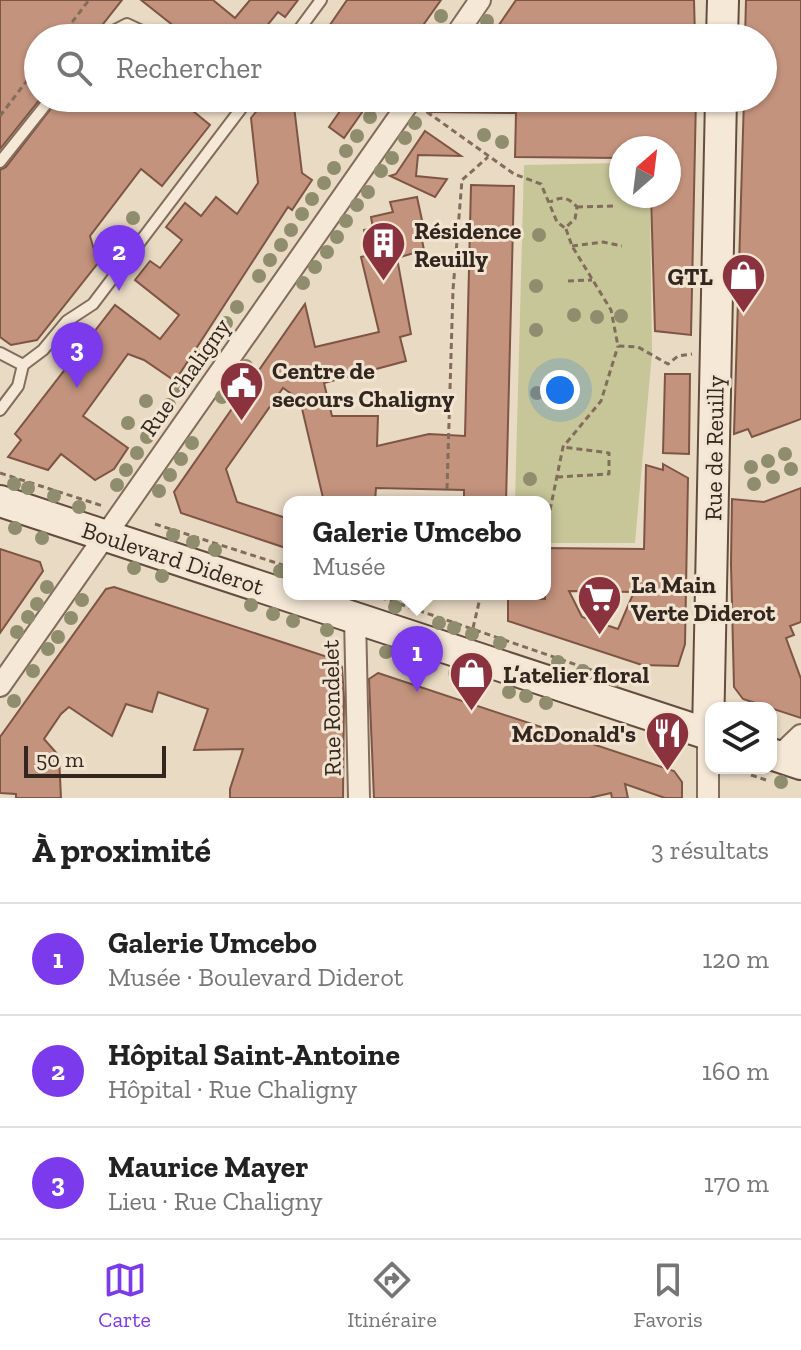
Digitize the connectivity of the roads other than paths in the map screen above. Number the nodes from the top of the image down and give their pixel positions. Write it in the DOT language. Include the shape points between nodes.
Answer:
graph roads {
  1 [pos="321,0"];
  2 [pos="480,0"];
  3 [pos="723,0"];
  4 [pos="303,24"];
  5 [pos="464,24"];
  6 [pos="722,24"];
  7 [pos="40,112"];
  8 [pos="238,112"];
  9 [pos="402,112"];
  10 [pos="721,112"];
  11 [pos="0,162"];
  12 [pos="0,353"];
  13 [pos="23,365"];
  14 [pos="0,410"];
  15 [pos="0,501"];
  16 [pos="105,521"];
  17 [pos="283,589"];
  18 [pos="311,600"];
  19 [pos="355,617"];
  20 [pos="0,686"];
  21 [pos="710,702"];
  22 [pos="705,733"];
  23 [pos="801,735"];
  24 [pos="777,762"];
  25 [pos="708,774"];
  26 [pos="359,798"];
  27 [pos="708,798"];
  1 -- 4 [label="lane"];
  2 -- 5 [label="street"];
  3 -- 6 [label="main road"];
  7 -- 11 [label="lane"];
  8 -- 13 [label="lane" via="93,304 67,321"];
  9 -- 16 [label="street, Rue Chaligny"];
  10 -- 21 [label="main road, Rue de Reuilly"];
  12 -- 13 [label="lane"];
  13 -- 14 [label="lane" via="18,386"];
  15 -- 16 [label="main road, Boulevard Diderot"];
  16 -- 17 [label="main road, Boulevard Diderot"];
  16 -- 20 [label="street, Rue Chaligny"];
  18 -- 19 [label="main road, Boulevard Diderot"];
  19 -- 22 [label="main road, Boulevard Diderot"];
  19 -- 26 [label="street, Rue Rondelet"];
  23 -- 24 [label="street"];
  25 -- 27 [label="street, Rue de Reuilly"];
}
